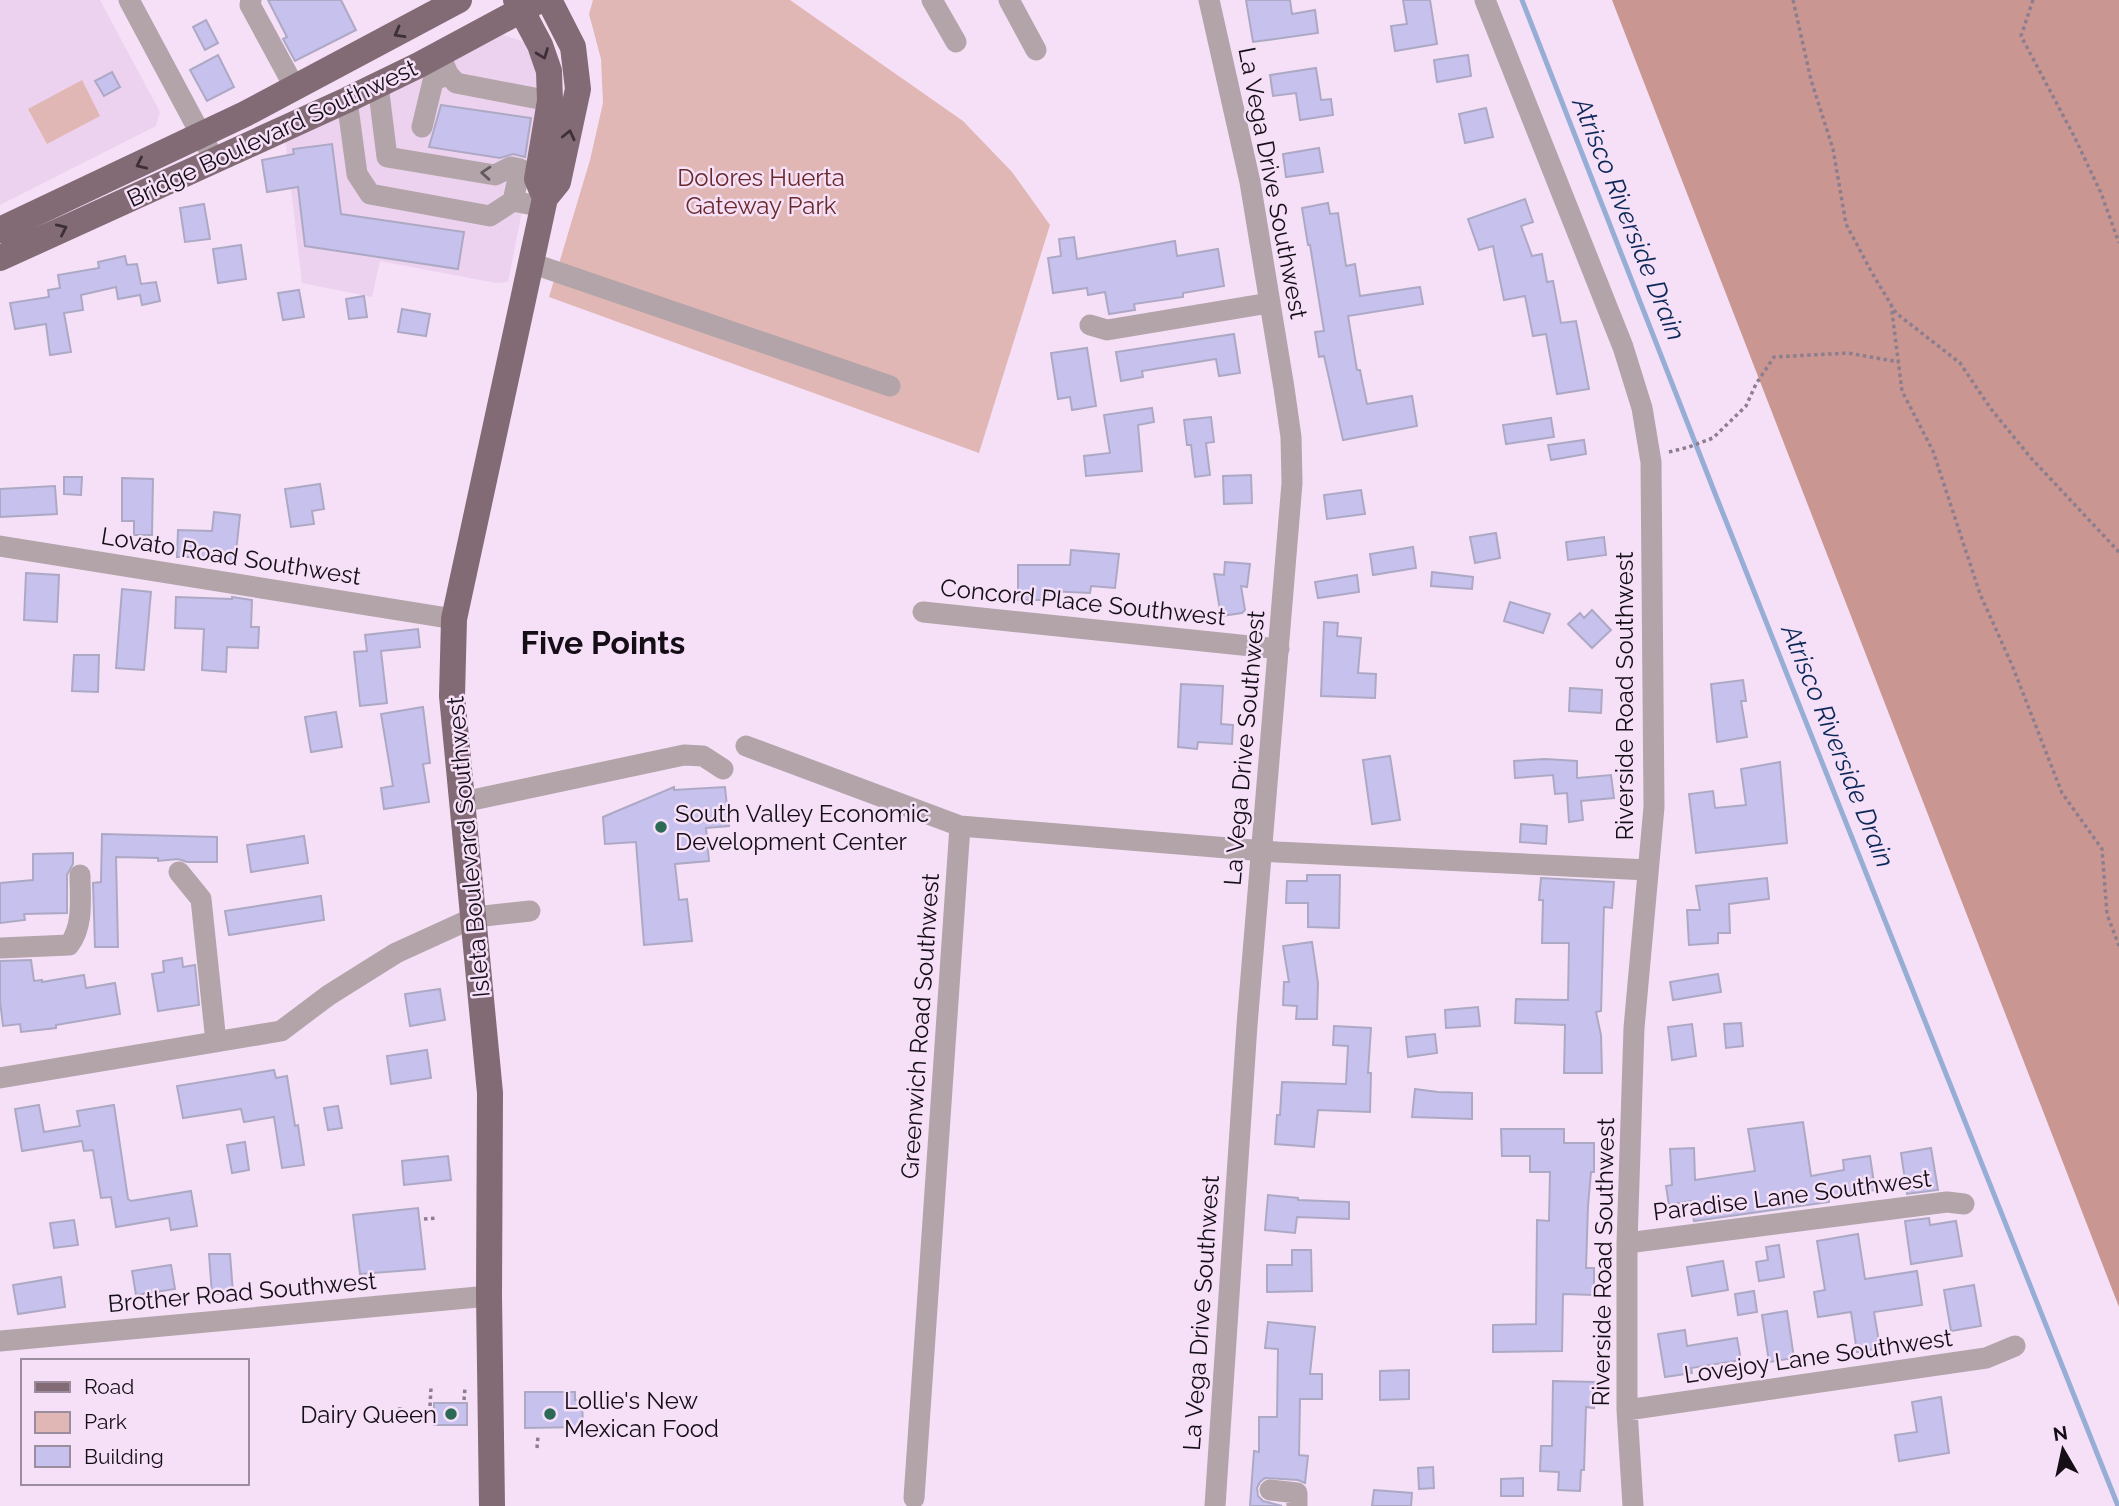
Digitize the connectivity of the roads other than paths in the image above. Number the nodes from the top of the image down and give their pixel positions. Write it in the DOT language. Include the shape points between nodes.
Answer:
graph roads {
  1 [pos="129,0"];
  2 [pos="251,0"];
  3 [pos="459,0"];
  4 [pos="549,0"];
  5 [pos="932,0"];
  6 [pos="1009,0"];
  7 [pos="1209,0"];
  8 [pos="1485,0"];
  9 [pos="526,3"];
  10 [pos="956,42"];
  11 [pos="1036,50"];
  12 [pos="444,64"];
  13 [pos="378,85"];
  14 [pos="296,88"];
  15 [pos="347,100"];
  16 [pos="550,101"];
  17 [pos="422,127"];
  18 [pos="202,135"];
  19 [pos="387,157"];
  20 [pos="214,159"];
  21 [pos="360,180"];
  22 [pos="513,201"];
  23 [pos="544,203"];
  24 [pos="0,230"];
  25 [pos="0,258"];
  26 [pos="531,263"];
  27 [pos="1269,303"];
  28 [pos="1090,325"];
  29 [pos="890,386"];
  30 [pos="0,546"];
  31 [pos="923,612"];
  32 [pos="454,619"];
  33 [pos="1279,649"];
  34 [pos="747,746"];
  35 [pos="723,769"];
  36 [pos="463,802"];
  37 [pos="960,826"];
  38 [pos="1262,851"];
  39 [pos="1648,870"];
  40 [pos="179,872"];
  41 [pos="80,875"];
  42 [pos="530,911"];
  43 [pos="475,917"];
  44 [pos="0,948"];
  45 [pos="216,1042"];
  46 [pos="0,1078"];
  47 [pos="1964,1204"];
  48 [pos="1627,1243"];
  49 [pos="489,1296"];
  50 [pos="0,1341"];
  51 [pos="2015,1346"];
  52 [pos="1627,1410"];
  53 [pos="1270,1490"];
  54 [pos="914,1498"];
  55 [pos="492,1506"];
  56 [pos="1215,1506"];
  57 [pos="1297,1506"];
  58 [pos="1633,1506"];
  1 -- 18 [label="street"];
  2 -- 14 [label="street"];
  3 -- 14 [label="main road, Bridge Boulevard Southwest, one-way"];
  23 -- 4 [label="main road, Isleta Boulevard Southwest, one-way" via="558,182 578,89 573,47"];
  5 -- 10 [label="street"];
  6 -- 11 [label="street"];
  7 -- 27 [label="street, La Vega Drive Southwest" via="1250,182"];
  8 -- 39 [label="street, Riverside Road Southwest" via="1623,347 1642,408 1651,462 1654,807"];
  9 -- 12 [label="main road, Bridge Boulevard Southwest"];
  9 -- 16 [label="main road, Isleta Boulevard Southwest, one-way" via="549,71"];
  12 -- 13 [label="main road, Bridge Boulevard Southwest"];
  12 -- 16 [label="street" via="456,83"];
  12 -- 17 [label="street" via="433,81"];
  13 -- 15 [label="main road, Bridge Boulevard Southwest"];
  13 -- 19 [label="street"];
  14 -- 18 [label="main road, Bridge Boulevard Southwest"];
  15 -- 20 [label="main road, Bridge Boulevard Southwest"];
  15 -- 21 [label="street"];
  16 -- 23 [label="main road, Isleta Boulevard Southwest" via="537,179"];
  18 -- 20 [label="street"];
  18 -- 24 [label="main road, Bridge Boulevard Southwest, one-way"];
  19 -- 21 [label="street"];
  22 -- 19 [label="street, one-way" via="520,169 511,167 495,175"];
  25 -- 20 [label="main road, Bridge Boulevard Southwest, one-way"];
  21 -- 22 [label="street" via="370,194 491,216"];
  22 -- 23 [label="street"];
  23 -- 26 [label="main road, Isleta Boulevard Southwest"];
  26 -- 29 [label="street"];
  26 -- 32 [label="main road, Isleta Boulevard Southwest"];
  27 -- 28 [label="street" via="1107,330"];
  27 -- 33 [label="street, La Vega Drive Southwest" via="1291,437 1292,484"];
  30 -- 32 [label="street, Lovato Road Southwest"];
  31 -- 33 [label="street, Concord Place Southwest"];
  32 -- 36 [label="main road, Isleta Boulevard Southwest" via="452,696"];
  33 -- 38 [label="street, La Vega Drive Southwest"];
  34 -- 37 [label="street"];
  35 -- 36 [label="street" via="703,756 684,755"];
  36 -- 43 [label="main road, Isleta Boulevard Southwest"];
  37 -- 38 [label="street"];
  37 -- 54 [label="street, Greenwich Road Southwest"];
  38 -- 39 [label="street"];
  38 -- 56 [label="street, La Vega Drive Southwest"];
  39 -- 48 [label="street, Riverside Road Southwest" via="1634,1028"];
  40 -- 45 [label="street" via="201,899"];
  41 -- 44 [label="street" via="77,936 69,945"];
  42 -- 43 [label="street"];
  43 -- 45 [label="street" via="396,953 281,1031"];
  43 -- 49 [label="main road, Isleta Boulevard Southwest" via="491,1093"];
  45 -- 46 [label="street"];
  47 -- 48 [label="street, Paradise Lane Southwest" via="1947,1202"];
  48 -- 52 [label="street, Riverside Road Southwest"];
  49 -- 50 [label="street, Brother Road Southwest"];
  49 -- 55 [label="main road, Isleta Boulevard Southwest"];
  51 -- 52 [label="street, Lovejoy Lane Southwest" via="1986,1359"];
  52 -- 58 [label="street, Riverside Road Southwest"];
  53 -- 57 [label="street" via="1297,1493"];
}
